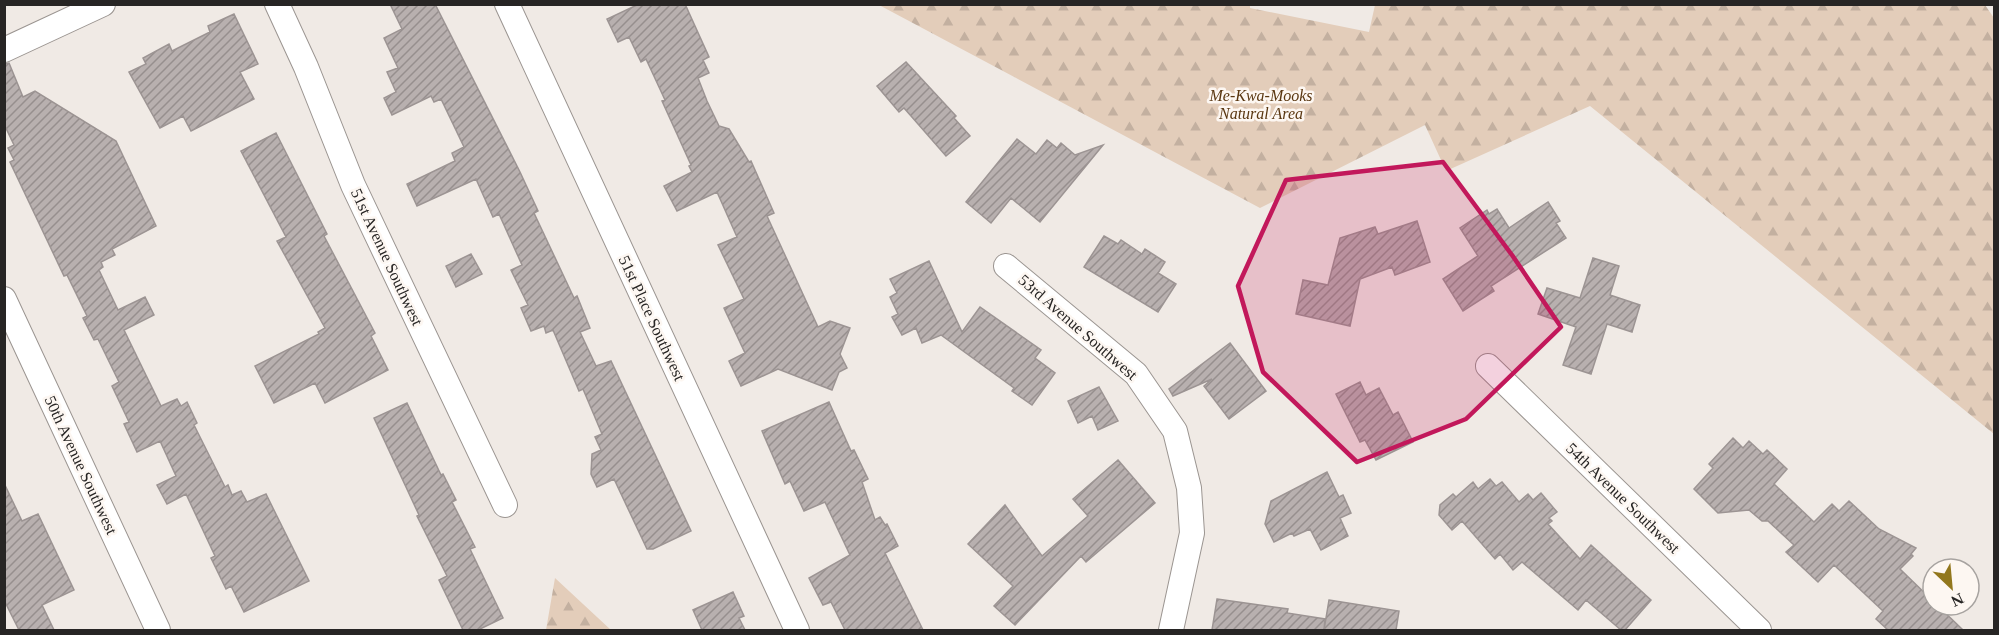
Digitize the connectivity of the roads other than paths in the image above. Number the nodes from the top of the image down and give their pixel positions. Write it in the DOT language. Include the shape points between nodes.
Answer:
graph roads {
  1 [pos="103,4"];
  2 [pos="277,4"];
  3 [pos="507,4"];
  4 [pos="4,50"];
  5 [pos="1006,266"];
  6 [pos="4,299"];
  7 [pos="1488,366"];
  8 [pos="505,505"];
  9 [pos="158,630"];
  10 [pos="796,630"];
  11 [pos="1171,630"];
  12 [pos="1759,630"];
  1 -- 4 [label="street"];
  2 -- 8 [label="street, 51st Avenue Southwest" via="353,185"];
  3 -- 10 [label="street, 51st Place Southwest"];
  5 -- 11 [label="street, 53rd Avenue Southwest" via="1136,374 1175,431 1189,488 1192,533"];
  6 -- 9 [label="street, 50th Avenue Southwest"];
  7 -- 12 [label="street, 54th Avenue Southwest"];
}
